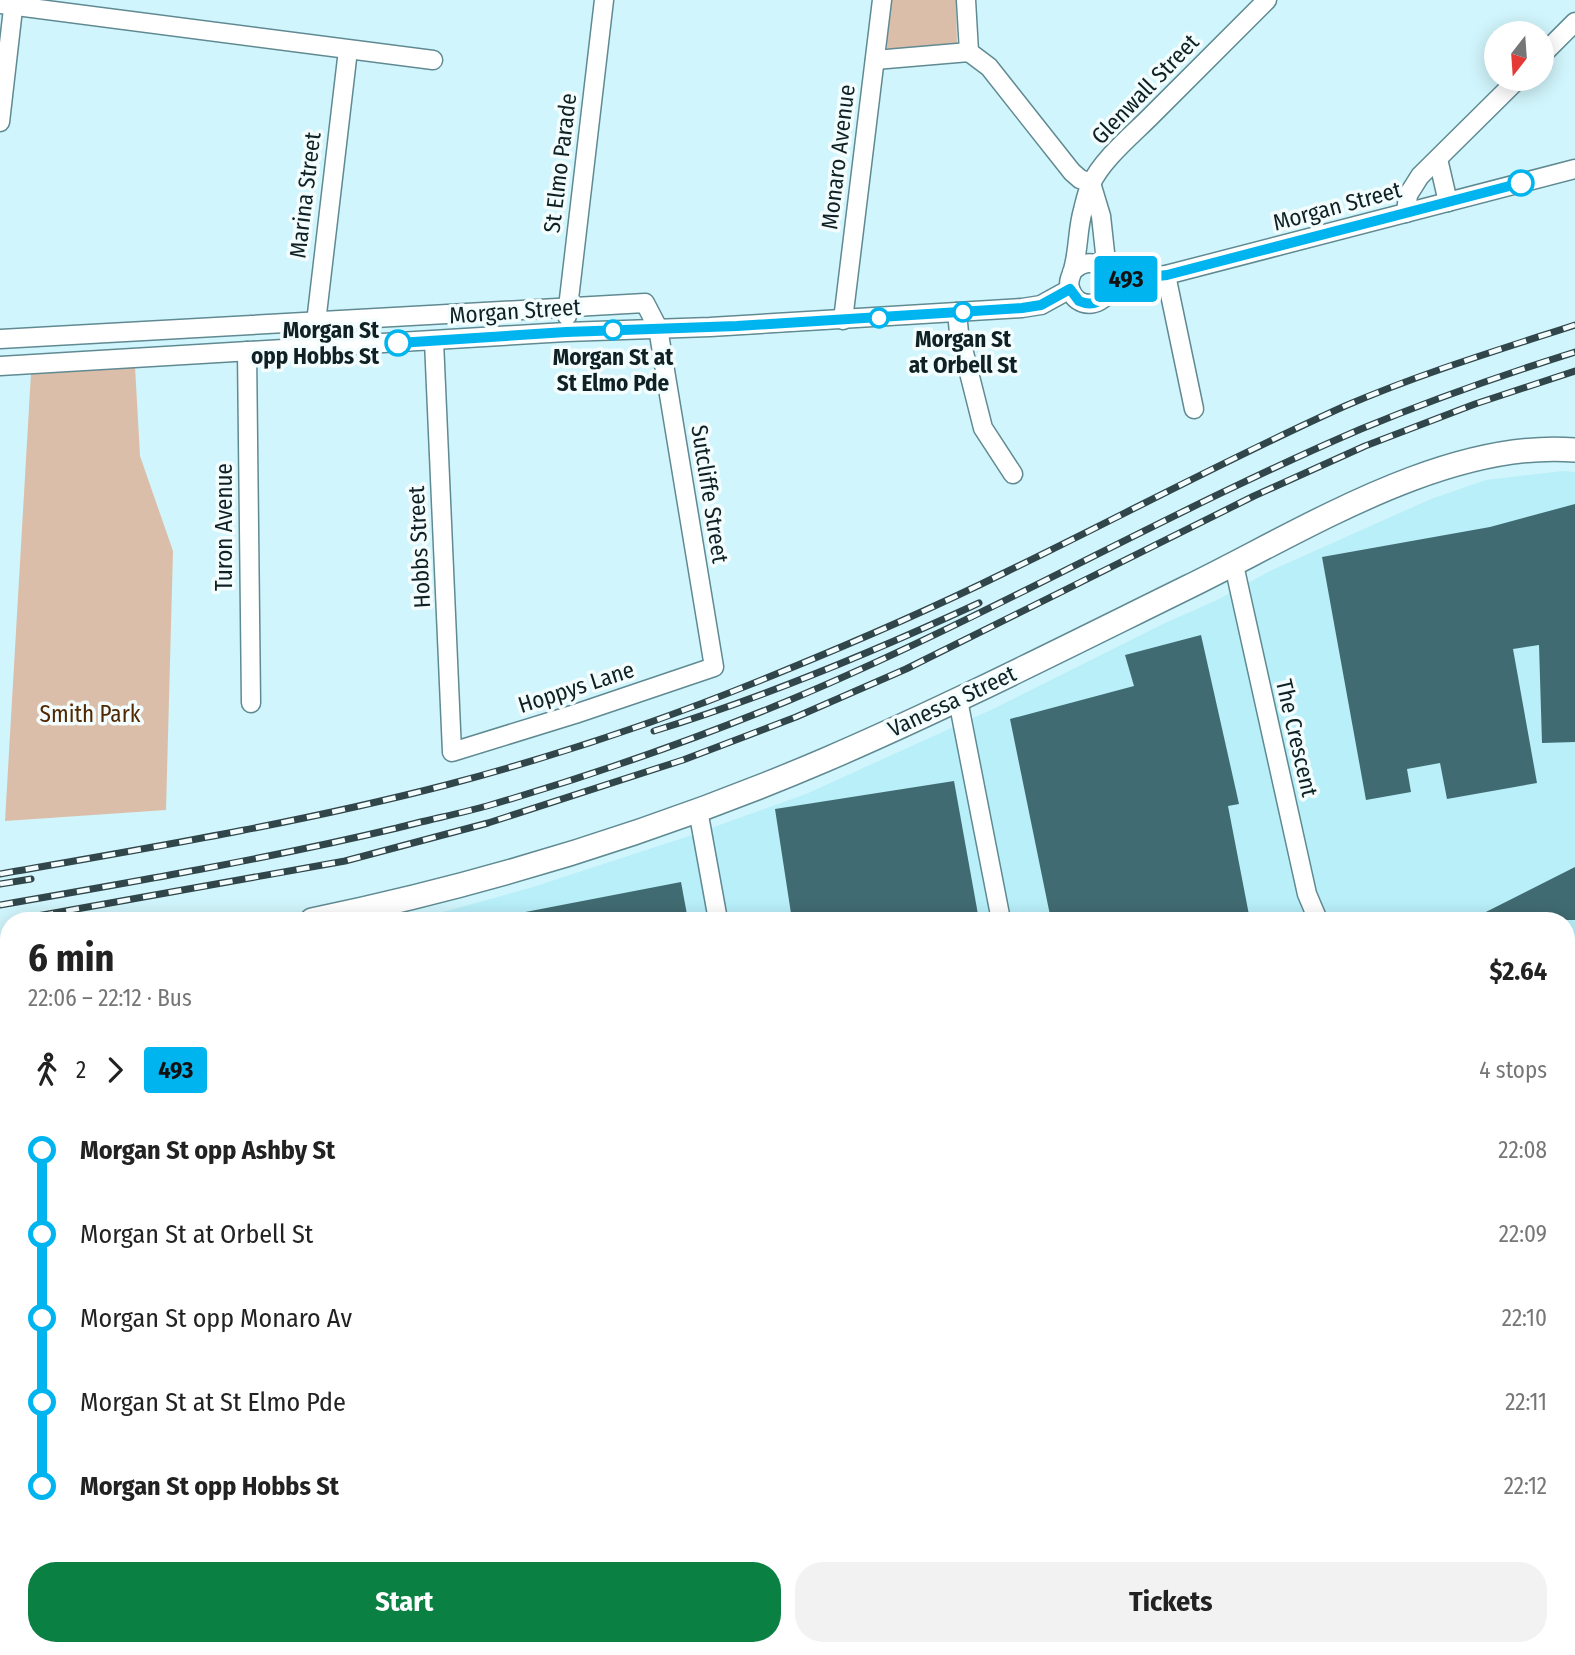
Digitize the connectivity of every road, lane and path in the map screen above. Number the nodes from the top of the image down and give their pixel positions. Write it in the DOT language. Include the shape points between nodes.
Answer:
graph roads {
  1 [pos="604,0"];
  2 [pos="882,0"];
  3 [pos="966,0"];
  4 [pos="1266,0"];
  5 [pos="9,3"];
  6 [pos="1575,22"];
  7 [pos="1554,43"];
  8 [pos="348,50"];
  9 [pos="969,52"];
  10 [pos="433,60"];
  11 [pos="875,60"];
  12 [pos="1506,91"];
  13 [pos="0,122"];
  14 [pos="1438,159"];
  15 [pos="1575,169"];
  16 [pos="1091,183"];
  17 [pos="1448,202"];
  18 [pos="1406,213"];
  19 [pos="1167,275"];
  20 [pos="1108,276"];
  21 [pos="1071,281"];
  22 [pos="569,306"];
  23 [pos="957,312"];
  24 [pos="843,320"];
  25 [pos="315,322"];
  26 [pos="658,328"];
  27 [pos="566,332"];
  28 [pos="0,339"];
  29 [pos="434,341"];
  30 [pos="314,347"];
  31 [pos="247,351"];
  32 [pos="0,366"];
  33 [pos="1194,410"];
  34 [pos="1575,450"];
  35 [pos="1013,474"];
  36 [pos="1234,565"];
  37 [pos="714,667"];
  38 [pos="958,700"];
  39 [pos="251,703"];
  40 [pos="452,752"];
  41 [pos="698,810"];
  42 [pos="385,912"];
  43 [pos="717,912"];
  44 [pos="999,912"];
  45 [pos="1315,912"];
  1 -- 22 [label="street, St Elmo Parade"];
  2 -- 11 [label="street, Monaro Avenue"];
  3 -- 9 [label="street"];
  4 -- 16 [label="street, Glenwall Street" via="1115,152"];
  5 -- 8 [label="street"];
  5 -- 13 [label="street"];
  6 -- 7 [label="street"];
  8 -- 10 [label="street"];
  8 -- 25 [label="street, Marina Street"];
  9 -- 11 [label="street"];
  9 -- 16 [label="street" via="989,67 1067,167"];
  11 -- 24 [label="street, Monaro Avenue"];
  12 -- 14 [label="street"];
  14 -- 17 [label="street"];
  14 -- 18 [label="street" via="1413,186"];
  15 -- 17 [label="street, Morgan Street"];
  16 -- 20 [label="street" via="1101,216"];
  16 -- 21 [label="street"];
  17 -- 18 [label="street, Morgan Street"];
  18 -- 19 [label="street, Morgan Street"];
  19 -- 20 [label="street, Morgan Street"];
  19 -- 33 [label="street"];
  20 -- 21 [label="street" via="1102,266 1088,262"];
  20 -- 21 [label="street" via="1109,292 1092,304 1079,301"];
  21 -- 23 [label="street, Morgan Street" via="1041,305"];
  22 -- 25 [label="street"];
  22 -- 26 [label="street" via="645,303"];
  22 -- 27 [label="street, St Elmo Parade"];
  23 -- 24 [label="street, Morgan Street"];
  23 -- 35 [label="street" via="983,428"];
  24 -- 26 [label="street, Morgan Street"];
  25 -- 28 [label="street"];
  25 -- 30 [label="street, Marina Street"];
  26 -- 27 [label="street, Morgan Street"];
  26 -- 37 [label="street, Sutcliffe Street"];
  27 -- 29 [label="street, Morgan Street"];
  29 -- 30 [label="street, Morgan Street"];
  29 -- 40 [label="street, Hobbs Street"];
  30 -- 31 [label="street, Morgan Street"];
  31 -- 32 [label="street, Morgan Street"];
  31 -- 39 [label="street, Turon Avenue"];
  34 -- 36 [label="main road, Vanessa Street" via="1518,452 1454,464 1370,497"];
  36 -- 38 [label="main road, Vanessa Street"];
  36 -- 45 [label="street, The Crescent"];
  37 -- 40 [label="street, Hoppys Lane"];
  38 -- 41 [label="main road, Vanessa Street"];
  38 -- 44 [label="street"];
  41 -- 42 [label="main road, Vanessa Street"];
  41 -- 43 [label="street"];
}
